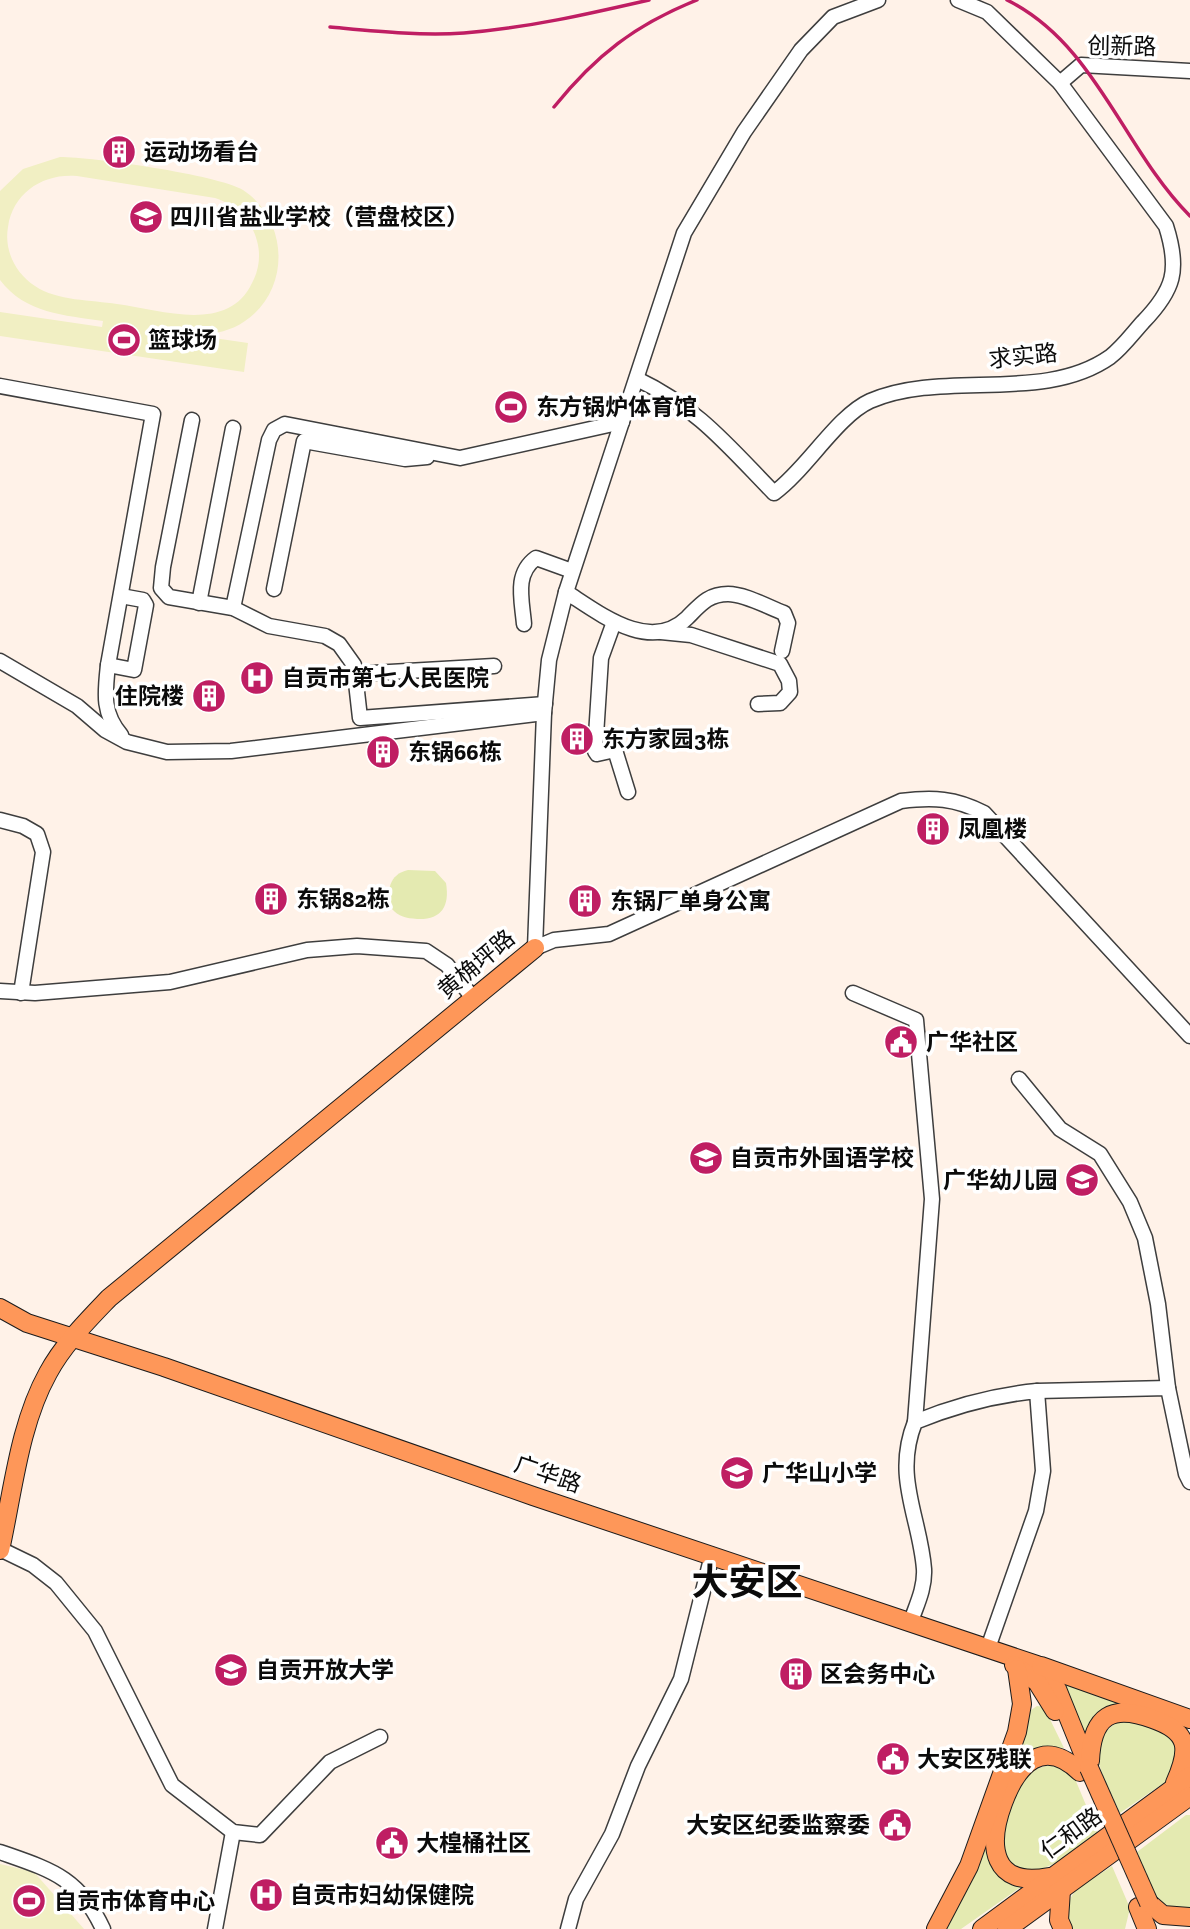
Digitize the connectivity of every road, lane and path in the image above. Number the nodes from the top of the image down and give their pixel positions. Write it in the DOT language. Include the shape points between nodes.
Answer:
graph roads {
  1 [pos="878,0"];
  2 [pos="958,0"];
  3 [pos="1190,71"];
  4 [pos="1060,83"];
  5 [pos="638,379"];
  6 [pos="0,386"];
  7 [pos="192,420"];
  8 [pos="622,422"];
  9 [pos="233,428"];
  10 [pos="443,456"];
  11 [pos="572,572"];
  12 [pos="274,589"];
  13 [pos="566,592"];
  14 [pos="121,596"];
  15 [pos="199,603"];
  16 [pos="233,608"];
  17 [pos="614,622"];
  18 [pos="524,624"];
  19 [pos="660,632"];
  20 [pos="782,650"];
  21 [pos="0,661"];
  22 [pos="108,665"];
  23 [pos="494,666"];
  24 [pos="355,674"];
  25 [pos="758,704"];
  26 [pos="544,708"];
  27 [pos="127,742"];
  28 [pos="628,792"];
  29 [pos="0,820"];
  30 [pos="535,948"];
  31 [pos="0,991"];
  32 [pos="21,993"];
  33 [pos="853,993"];
  34 [pos="474,998"];
  35 [pos="1190,1036"];
  36 [pos="1018,1079"];
  37 [pos="0,1308"];
  38 [pos="72,1338"];
  39 [pos="1168,1388"];
  40 [pos="1037,1391"];
  41 [pos="915,1422"];
  42 [pos="1190,1482"];
  43 [pos="0,1550"];
  44 [pos="712,1555"];
  45 [pos="911,1621"];
  46 [pos="988,1648"];
  47 [pos="1012,1663"];
  48 [pos="1037,1665"];
  49 [pos="1190,1718"];
  50 [pos="380,1737"];
  51 [pos="1085,1770"];
  52 [pos="1190,1776"];
  53 [pos="1182,1800"];
  54 [pos="233,1832"];
  55 [pos="0,1852"];
  56 [pos="1057,1883"];
  57 [pos="1143,1905"];
  58 [pos="1190,1917"];
  59 [pos="103,1929"];
  60 [pos="215,1929"];
  61 [pos="568,1929"];
  62 [pos="936,1929"];
  63 [pos="982,1929"];
  64 [pos="1007,1929"];
  65 [pos="1063,1929"];
  66 [pos="1129,1929"];
  67 [pos="1147,1929"];
  68 [pos="1159,1929"];
  1 -- 5 [label="street, 黄桷坪路" via="833,17 801,50 744,131 684,233"];
  2 -- 4 [label="street, 求实路" via="987,12"];
  3 -- 4 [label="street, 创新路" via="1081,65"];
  4 -- 5 [label="street, 求实路" via="1166,226 1174,250 1174,277 1162,302 1110,356 1082,371 1051,379 918,388 868,402 774,493 699,416 674,396"];
  5 -- 8 [label="street, 黄桷坪路"];
  6 -- 14 [label="street" via="153,414"];
  7 -- 15 [label="street" via="161,588 169,597"];
  8 -- 10 [label="street" via="460,458"];
  8 -- 11 [label="street, 黄桷坪路"];
  9 -- 15 [label="street"];
  10 -- 12 [label="street" via="405,460 304,441"];
  10 -- 16 [label="street" via="285,425 274,430"];
  11 -- 13 [label="street, 黄桷坪路"];
  11 -- 18 [label="street" via="537,558 526,566 520,584"];
  13 -- 17 [label="street"];
  13 -- 26 [label="street, 黄桷坪路" via="549,660"];
  14 -- 22 [label="street"];
  14 -- 22 [label="street" via="144,600 146,605 134,670"];
  15 -- 16 [label="street"];
  16 -- 24 [label="street" via="269,626 325,636 349,653"];
  17 -- 19 [label="street" via="634,630"];
  17 -- 28 [label="street" via="601,658 595,751 615,750"];
  19 -- 20 [label="street" via="685,620 711,596 730,593 784,613 788,623"];
  19 -- 25 [label="street" via="691,635 780,664 790,692 780,704"];
  21 -- 27 [label="street"];
  22 -- 27 [label="street" via="104,701 110,723"];
  23 -- 24 [label="street"];
  24 -- 26 [label="street" via="360,718"];
  26 -- 27 [label="street" via="231,751 167,752"];
  26 -- 30 [label="street, 黄桷坪路"];
  29 -- 32 [label="street" via="37,834 43,852"];
  30 -- 34 [label="main road, 黄桷坪路"];
  30 -- 35 [label="street" via="554,940 609,934 901,801 936,797 961,801 984,813"];
  31 -- 32 [label="street"];
  32 -- 34 [label="street" via="170,982 307,950 357,946 426,951 447,965"];
  33 -- 41 [label="street" via="916,1020 932,1199"];
  34 -- 38 [label="main road, 黄桷坪路" via="108,1298"];
  36 -- 39 [label="street" via="1060,1129 1100,1154 1130,1202 1145,1238"];
  37 -- 38 [label="main road, 广华路"];
  38 -- 43 [label="main road, 黄桷坪路" via="48,1372 32,1407"];
  38 -- 44 [label="main road, 广华路"];
  39 -- 40 [label="street"];
  39 -- 42 [label="street"];
  40 -- 41 [label="street" via="1006,1394"];
  40 -- 46 [label="street" via="1043,1471 1036,1511"];
  41 -- 45 [label="street" via="907,1441 906,1467 924,1571 923,1589"];
  43 -- 54 [label="street" via="33,1565 80,1610 113,1665 172,1785"];
  44 -- 45 [label="main road, 广华路"];
  44 -- 61 [label="street" via="681,1679 638,1766 612,1834 576,1899"];
  45 -- 46 [label="main road, 广华路"];
  46 -- 47 [label="main road, 广华路"];
  47 -- 48 [label="main road"];
  47 -- 51 [label="main road" via="1048,1696"];
  47 -- 62 [label="main road" via="1022,1704 1017,1732 969,1866"];
  48 -- 49 [label="main road"];
  48 -- 51 [label="main road" via="1058,1689"];
  50 -- 54 [label="street" via="330,1762 260,1835"];
  51 -- 53 [label="main road" via="1094,1730 1112,1714 1130,1711 1173,1725 1187,1743"];
  51 -- 56 [label="main road" via="1056,1757 1028,1762 1012,1778 998,1817 993,1845 1006,1870 1022,1880"];
  51 -- 57 [label="main road"];
  52 -- 53 [label="main road, 仁和路"];
  53 -- 56 [label="main road, 仁和路"];
  54 -- 60 [label="street"];
  55 -- 59 [label="street" via="54,1871 90,1901"];
  56 -- 63 [label="main road, 仁和路"];
  56 -- 64 [label="main road, 仁和路"];
  56 -- 65 [label="main road"];
  57 -- 58 [label="main road" via="1163,1915"];
  57 -- 66 [label="main road"];
  57 -- 67 [label="main road"];
  57 -- 68 [label="main road"];
}
